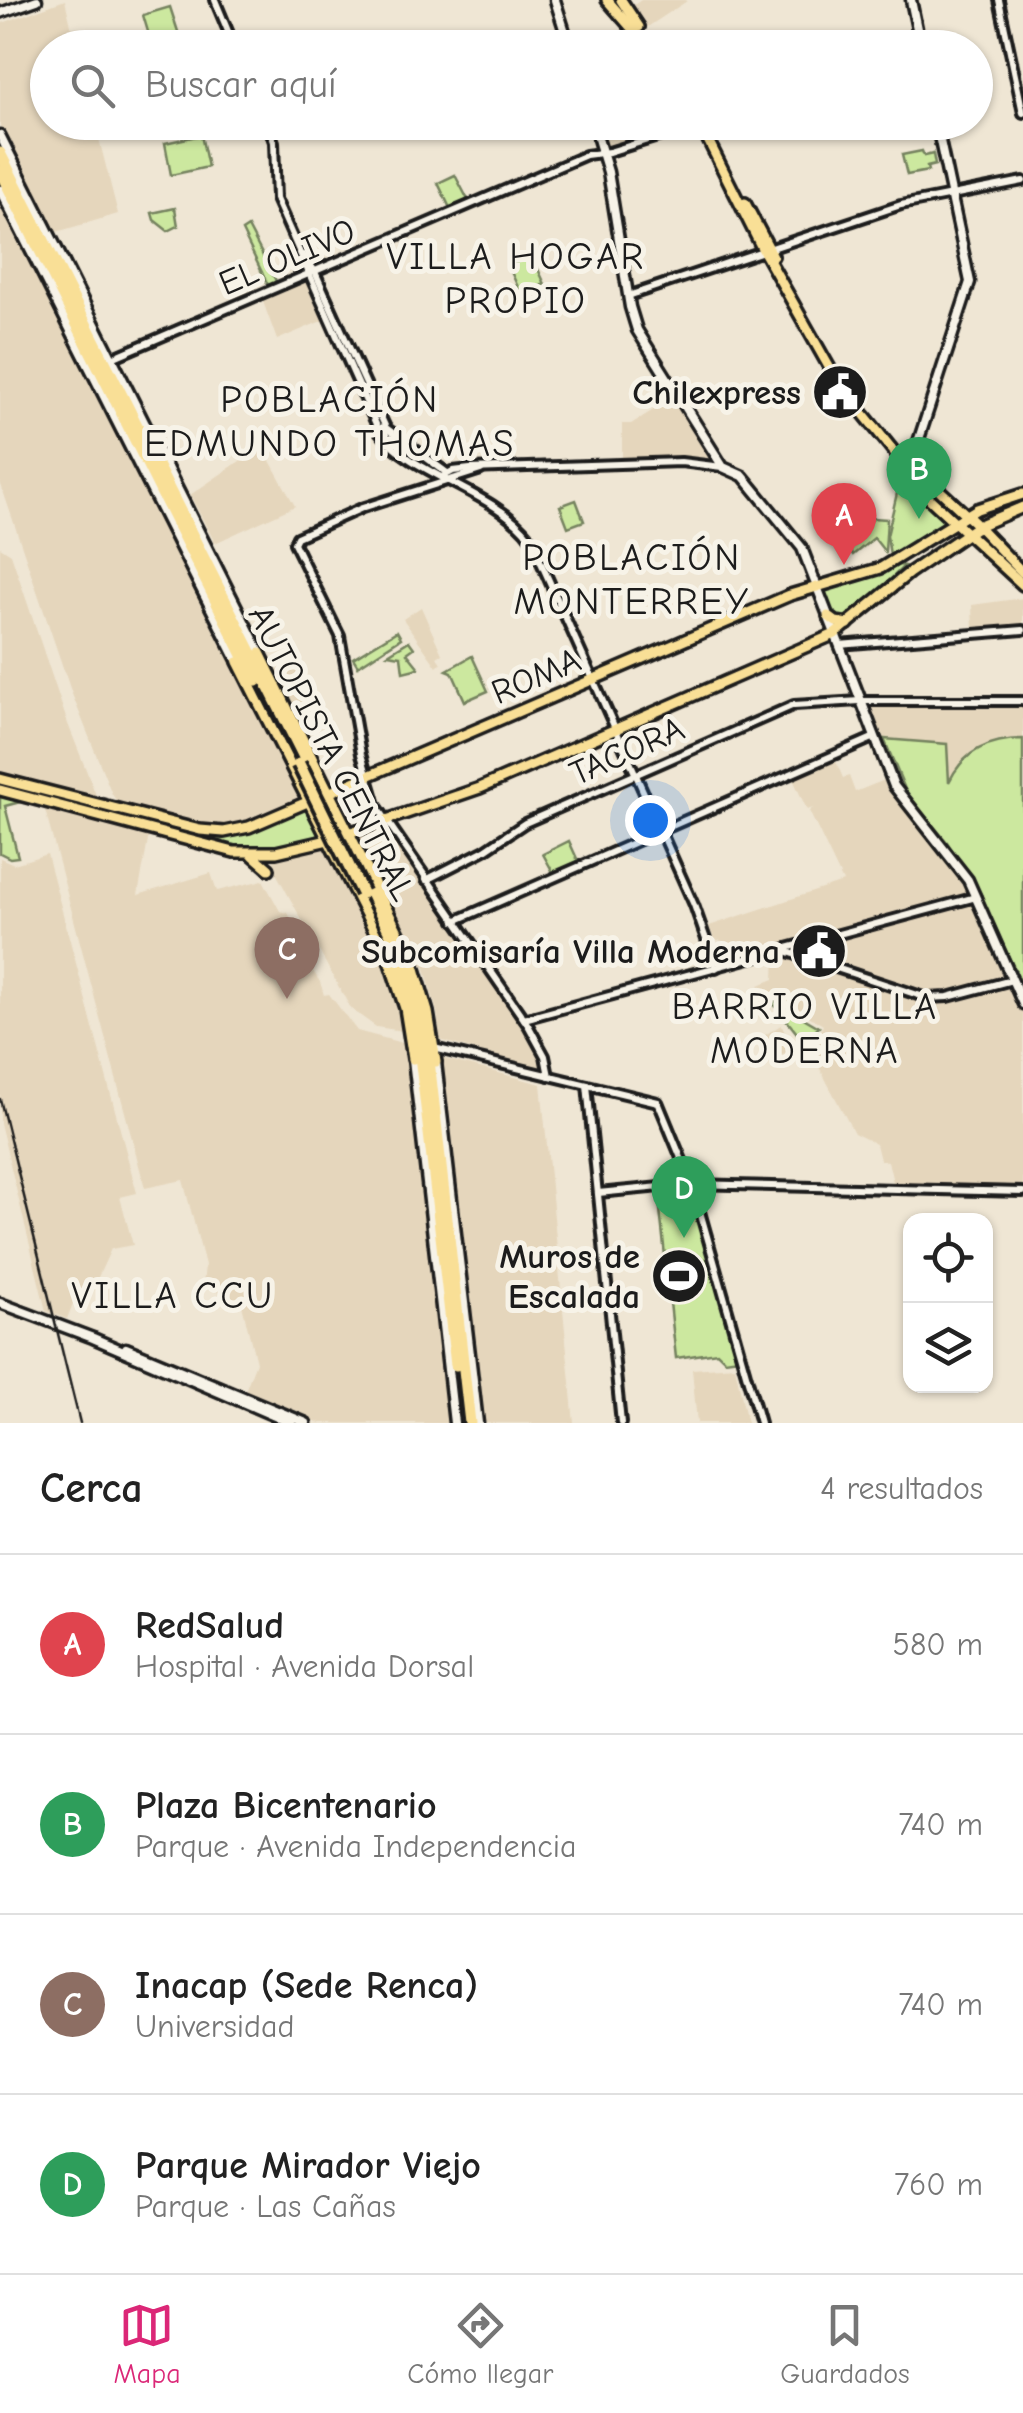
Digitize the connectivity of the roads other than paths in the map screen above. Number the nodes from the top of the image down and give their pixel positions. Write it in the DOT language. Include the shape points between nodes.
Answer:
graph roads {
  1 [pos="38,0"];
  2 [pos="215,0"];
  3 [pos="555,0"];
  4 [pos="607,0"];
  5 [pos="620,0"];
  6 [pos="911,0"];
  7 [pos="999,0"];
  8 [pos="1,13"];
  9 [pos="228,30"];
  10 [pos="564,30"];
  11 [pos="637,30"];
  12 [pos="639,30"];
  13 [pos="918,30"];
  14 [pos="1023,113"];
  15 [pos="0,136"];
  16 [pos="273,140"];
  17 [pos="598,140"];
  18 [pos="648,140"];
  19 [pos="712,140"];
  20 [pos="940,140"];
  21 [pos="601,151"];
  22 [pos="0,153"];
  23 [pos="0,171"];
  24 [pos="1023,180"];
  25 [pos="0,190"];
  26 [pos="952,195"];
  27 [pos="767,251"];
  28 [pos="312,273"];
  29 [pos="628,296"];
  30 [pos="86,307"];
  31 [pos="70,329"];
  32 [pos="112,358"];
  33 [pos="109,380"];
  34 [pos="723,467"];
  35 [pos="922,474"];
  36 [pos="447,476"];
  37 [pos="1023,494"];
  38 [pos="1023,507"];
  39 [pos="966,515"];
  40 [pos="955,522"];
  41 [pos="978,526"];
  42 [pos="967,534"];
  43 [pos="1023,573"];
  44 [pos="1023,585"];
  45 [pos="817,586"];
  46 [pos="222,604"];
  47 [pos="828,616"];
  48 [pos="851,623"];
  49 [pos="1023,630"];
  50 [pos="837,640"];
  51 [pos="260,654"];
  52 [pos="238,662"];
  53 [pos="593,681"];
  54 [pos="860,701"];
  55 [pos="1023,701"];
  56 [pos="615,730"];
  57 [pos="874,737"];
  58 [pos="635,775"];
  59 [pos="366,776"];
  60 [pos="0,778"];
  61 [pos="0,790"];
  62 [pos="329,790"];
  63 [pos="101,793"];
  64 [pos="92,803"];
  65 [pos="310,803"];
  66 [pos="386,822"];
  67 [pos="660,831"];
  68 [pos="351,833"];
  69 [pos="328,840"];
  70 [pos="251,853"];
  71 [pos="364,861"];
  72 [pos="269,870"];
  73 [pos="344,871"];
  74 [pos="426,880"];
  75 [pos="977,897"];
  76 [pos="455,921"];
  77 [pos="795,950"];
  78 [pos="716,968"];
  79 [pos="1012,980"];
  80 [pos="1023,1004"];
  81 [pos="524,1019"];
  82 [pos="434,1048"];
  83 [pos="412,1059"];
  84 [pos="436,1062"];
  85 [pos="549,1076"];
  86 [pos="587,1085"];
  87 [pos="432,1122"];
  88 [pos="692,1184"];
  89 [pos="1023,1192"];
  90 [pos="598,1193"];
  91 [pos="444,1266"];
  92 [pos="0,1300"];
  93 [pos="457,1306"];
  94 [pos="444,1335"];
  95 [pos="92,1338"];
  96 [pos="470,1358"];
  97 [pos="291,1423"];
  98 [pos="306,1423"];
  99 [pos="454,1423"];
  100 [pos="466,1423"];
  101 [pos="478,1423"];
  102 [pos="621,1423"];
  103 [pos="760,1423"];
  1 -- 8 [label="main road"];
  2 -- 9 [label="street"];
  3 -- 10 [label="main road"];
  4 -- 11 [label="main road"];
  5 -- 12 [label="main road"];
  6 -- 13 [label="main road"];
  7 -- 14 [label="street"];
  15 -- 30 [label="main road"];
  16 -- 28 [label="street" via="276,199"];
  17 -- 21 [label="main road"];
  18 -- 21 [label="street, EL OLIVO"];
  19 -- 27 [label="main road"];
  20 -- 26 [label="main road"];
  21 -- 28 [label="street, EL OLIVO"];
  21 -- 29 [label="main road"];
  22 -- 33 [label="highway, AUTOPISTA CENTRAL"];
  23 -- 33 [label="highway, AUTOPISTA CENTRAL"];
  24 -- 26 [label="street"];
  25 -- 31 [label="main road"];
  26 -- 27 [label="street" via="900,204"];
  26 -- 35 [label="main road" via="969,278 918,442"];
  27 -- 29 [label="street"];
  27 -- 35 [label="main road" via="844,382"];
  27 -- 40 [label="main road" via="838,381 920,490"];
  28 -- 32 [label="street, EL OLIVO"];
  28 -- 36 [label="street" via="384,430"];
  29 -- 34 [label="main road" via="640,334"];
  30 -- 32 [label="main road"];
  30 -- 33 [label="highway"];
  31 -- 33 [label="highway"];
  31 -- 52 [label="main road"];
  32 -- 51 [label="main road"];
  33 -- 46 [label="highway, AUTOPISTA CENTRAL"];
  34 -- 36 [label="street" via="681,462"];
  34 -- 45 [label="main road" via="740,474 796,541"];
  35 -- 39 [label="main road"];
  36 -- 53 [label="street" via="527,534"];
  36 -- 59 [label="street" via="294,540 341,638"];
  37 -- 39 [label="main road, ROMA"];
  38 -- 41 [label="main road"];
  39 -- 40 [label="main road, ROMA"];
  39 -- 41 [label="main road"];
  40 -- 42 [label="main road"];
  40 -- 45 [label="main road, ROMA" via="875,570"];
  41 -- 42 [label="main road"];
  41 -- 43 [label="main road"];
  42 -- 44 [label="main road"];
  42 -- 48 [label="main road" via="891,586"];
  45 -- 47 [label="main road"];
  45 -- 53 [label="main road, ROMA"];
  46 -- 51 [label="highway"];
  46 -- 52 [label="highway"];
  46 -- 87 [label="highway, AUTOPISTA CENTRAL, bridge" via="387,941 409,996"];
  47 -- 48 [label="main road"];
  47 -- 50 [label="main road"];
  48 -- 50 [label="main road"];
  49 -- 50 [label="street"];
  50 -- 54 [label="main road"];
  50 -- 56 [label="main road"];
  51 -- 62 [label="main road"];
  52 -- 65 [label="main road"];
  53 -- 56 [label="street"];
  53 -- 59 [label="main road, ROMA"];
  54 -- 55 [label="street, TACORA"];
  54 -- 57 [label="main road"];
  54 -- 58 [label="street, TACORA" via="794,705"];
  56 -- 58 [label="street"];
  56 -- 66 [label="main road"];
  57 -- 67 [label="street"];
  57 -- 75 [label="main road" via="900,797"];
  58 -- 67 [label="street"];
  58 -- 74 [label="street, TACORA" via="525,822"];
  59 -- 62 [label="main road, ROMA"];
  59 -- 66 [label="street"];
  60 -- 64 [label="main road, ROMA"];
  61 -- 70 [label="main road"];
  62 -- 65 [label="main road, ROMA"];
  62 -- 68 [label="main road"];
  63 -- 64 [label="main road"];
  64 -- 65 [label="main road, ROMA" via="218,832"];
  65 -- 69 [label="main road"];
  66 -- 68 [label="main road"];
  66 -- 74 [label="street"];
  67 -- 76 [label="street"];
  67 -- 78 [label="street"];
  68 -- 69 [label="main road"];
  68 -- 71 [label="main road"];
  69 -- 70 [label="main road"];
  69 -- 73 [label="main road"];
  70 -- 72 [label="main road"];
  71 -- 73 [label="main road" via="358,871"];
  71 -- 82 [label="main road" via="417,972"];
  73 -- 83 [label="main road" via="396,977"];
  74 -- 76 [label="street"];
  75 -- 77 [label="street"];
  75 -- 79 [label="main road"];
  76 -- 81 [label="street"];
  77 -- 78 [label="street"];
  77 -- 79 [label="street" via="931,998"];
  78 -- 81 [label="street"];
  79 -- 80 [label="main road"];
  81 -- 85 [label="street"];
  82 -- 84 [label="main road"];
  82 -- 85 [label="street"];
  83 -- 87 [label="highway"];
  83 -- 94 [label="main road"];
  84 -- 87 [label="highway"];
  84 -- 96 [label="main road"];
  85 -- 86 [label="street"];
  86 -- 88 [label="street" via="656,1100"];
  86 -- 90 [label="street"];
  87 -- 91 [label="highway, AUTOPISTA CENTRAL"];
  87 -- 93 [label="highway, AUTOPISTA CENTRAL"];
  88 -- 89 [label="street"];
  88 -- 90 [label="street"];
  88 -- 103 [label="street"];
  90 -- 102 [label="street"];
  91 -- 94 [label="highway"];
  91 -- 100 [label="highway, AUTOPISTA CENTRAL"];
  92 -- 95 [label="main road"];
  93 -- 96 [label="highway"];
  93 -- 100 [label="highway, AUTOPISTA CENTRAL"];
  94 -- 99 [label="main road"];
  95 -- 97 [label="main road"];
  95 -- 98 [label="main road"];
  96 -- 101 [label="main road"];
}
